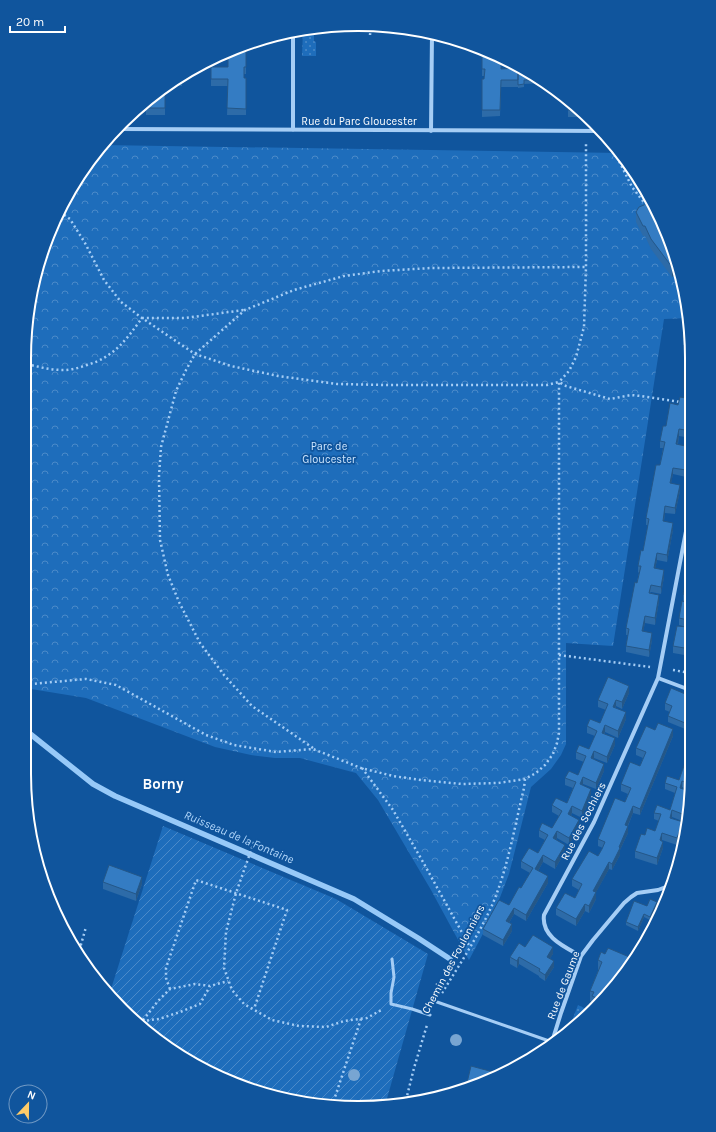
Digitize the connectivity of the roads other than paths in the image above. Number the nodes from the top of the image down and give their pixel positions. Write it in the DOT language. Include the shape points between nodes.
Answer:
graph roads {
  1 [pos="293,37"];
  2 [pos="432,39"];
  3 [pos="126,128"];
  4 [pos="293,130"];
  5 [pos="431,131"];
  6 [pos="593,131"];
  7 [pos="685,533"];
  8 [pos="658,678"];
  9 [pos="685,688"];
  10 [pos="665,887"];
  11 [pos="582,956"];
  12 [pos="392,959"];
  13 [pos="437,1002"];
  14 [pos="430,1015"];
  15 [pos="554,1035"];
  16 [pos="546,1041"];
  1 -- 4 [label="street"];
  2 -- 5 [label="street"];
  3 -- 4 [label="street, Rue du Parc Gloucester"];
  4 -- 5 [label="street, Rue du Parc Gloucester"];
  5 -- 6 [label="street, Rue du Parc Gloucester"];
  7 -- 8 [label="street, Rue des Sochiers"];
  8 -- 9 [label="street"];
  8 -- 11 [label="street, Rue des Sochiers" via="594,822 544,915 545,929 551,937"];
  10 -- 11 [label="street, Rue de Gaume" via="631,897"];
  11 -- 15 [label="street, Rue de Gaume"];
  12 -- 14 [label="lane" via="392,1004"];
  13 -- 16 [label="lane"];
}
